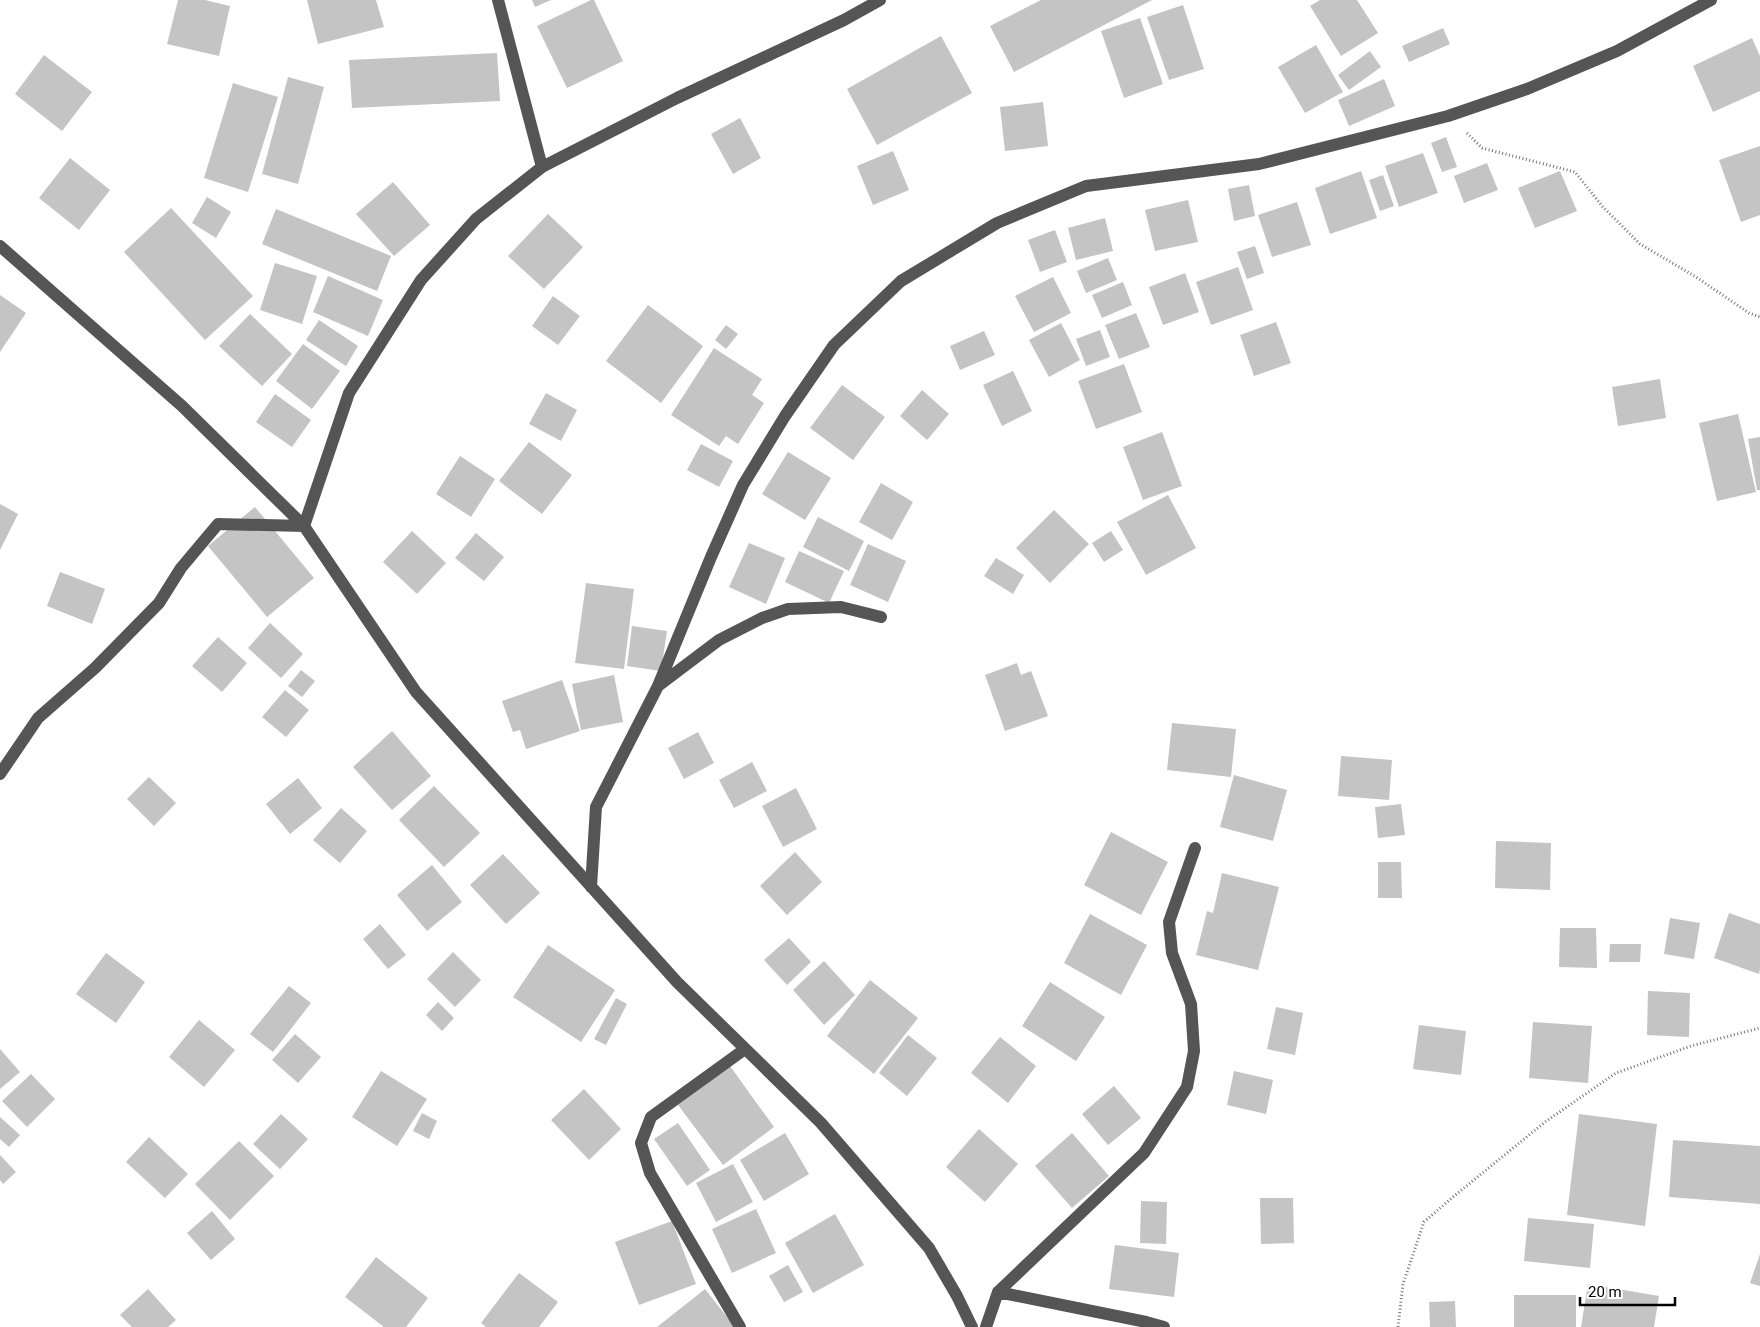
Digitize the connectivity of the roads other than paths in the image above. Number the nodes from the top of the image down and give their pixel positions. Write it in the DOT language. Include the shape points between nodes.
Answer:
graph roads {
  1 [pos="498,0"];
  2 [pos="880,0"];
  3 [pos="1711,0"];
  4 [pos="542,167"];
  5 [pos="0,246"];
  6 [pos="304,526"];
  7 [pos="881,617"];
  8 [pos="658,686"];
  9 [pos="0,774"];
  10 [pos="1195,848"];
  11 [pos="591,887"];
  12 [pos="745,1049"];
  13 [pos="998,1292"];
  14 [pos="740,1327"];
  15 [pos="972,1327"];
  16 [pos="986,1327"];
  17 [pos="1164,1327"];
  1 -- 4 [label="street"];
  2 -- 4 [label="street"];
  3 -- 8 [label="street" via="1617,51 1527,89 1448,116 1259,164 1086,186 997,223 901,281 834,345 784,416 743,485"];
  4 -- 6 [label="street" via="476,219 421,280 348,393"];
  5 -- 6 [label="street" via="182,406"];
  6 -- 9 [label="street" via="218,524 182,568 159,603 95,668 38,718"];
  6 -- 11 [label="street" via="416,692"];
  7 -- 8 [label="street" via="841,607 788,609 719,640"];
  8 -- 11 [label="street" via="596,807"];
  10 -- 13 [label="street" via="1169,922 1172,953 1192,1004 1194,1051 1187,1088 1144,1153"];
  11 -- 12 [label="street" via="677,982"];
  12 -- 14 [label="street" via="651,1117 641,1143 650,1173"];
  12 -- 15 [label="street" via="821,1123 929,1248"];
  13 -- 16 [label="street"];
  13 -- 17 [label="street"];
}
